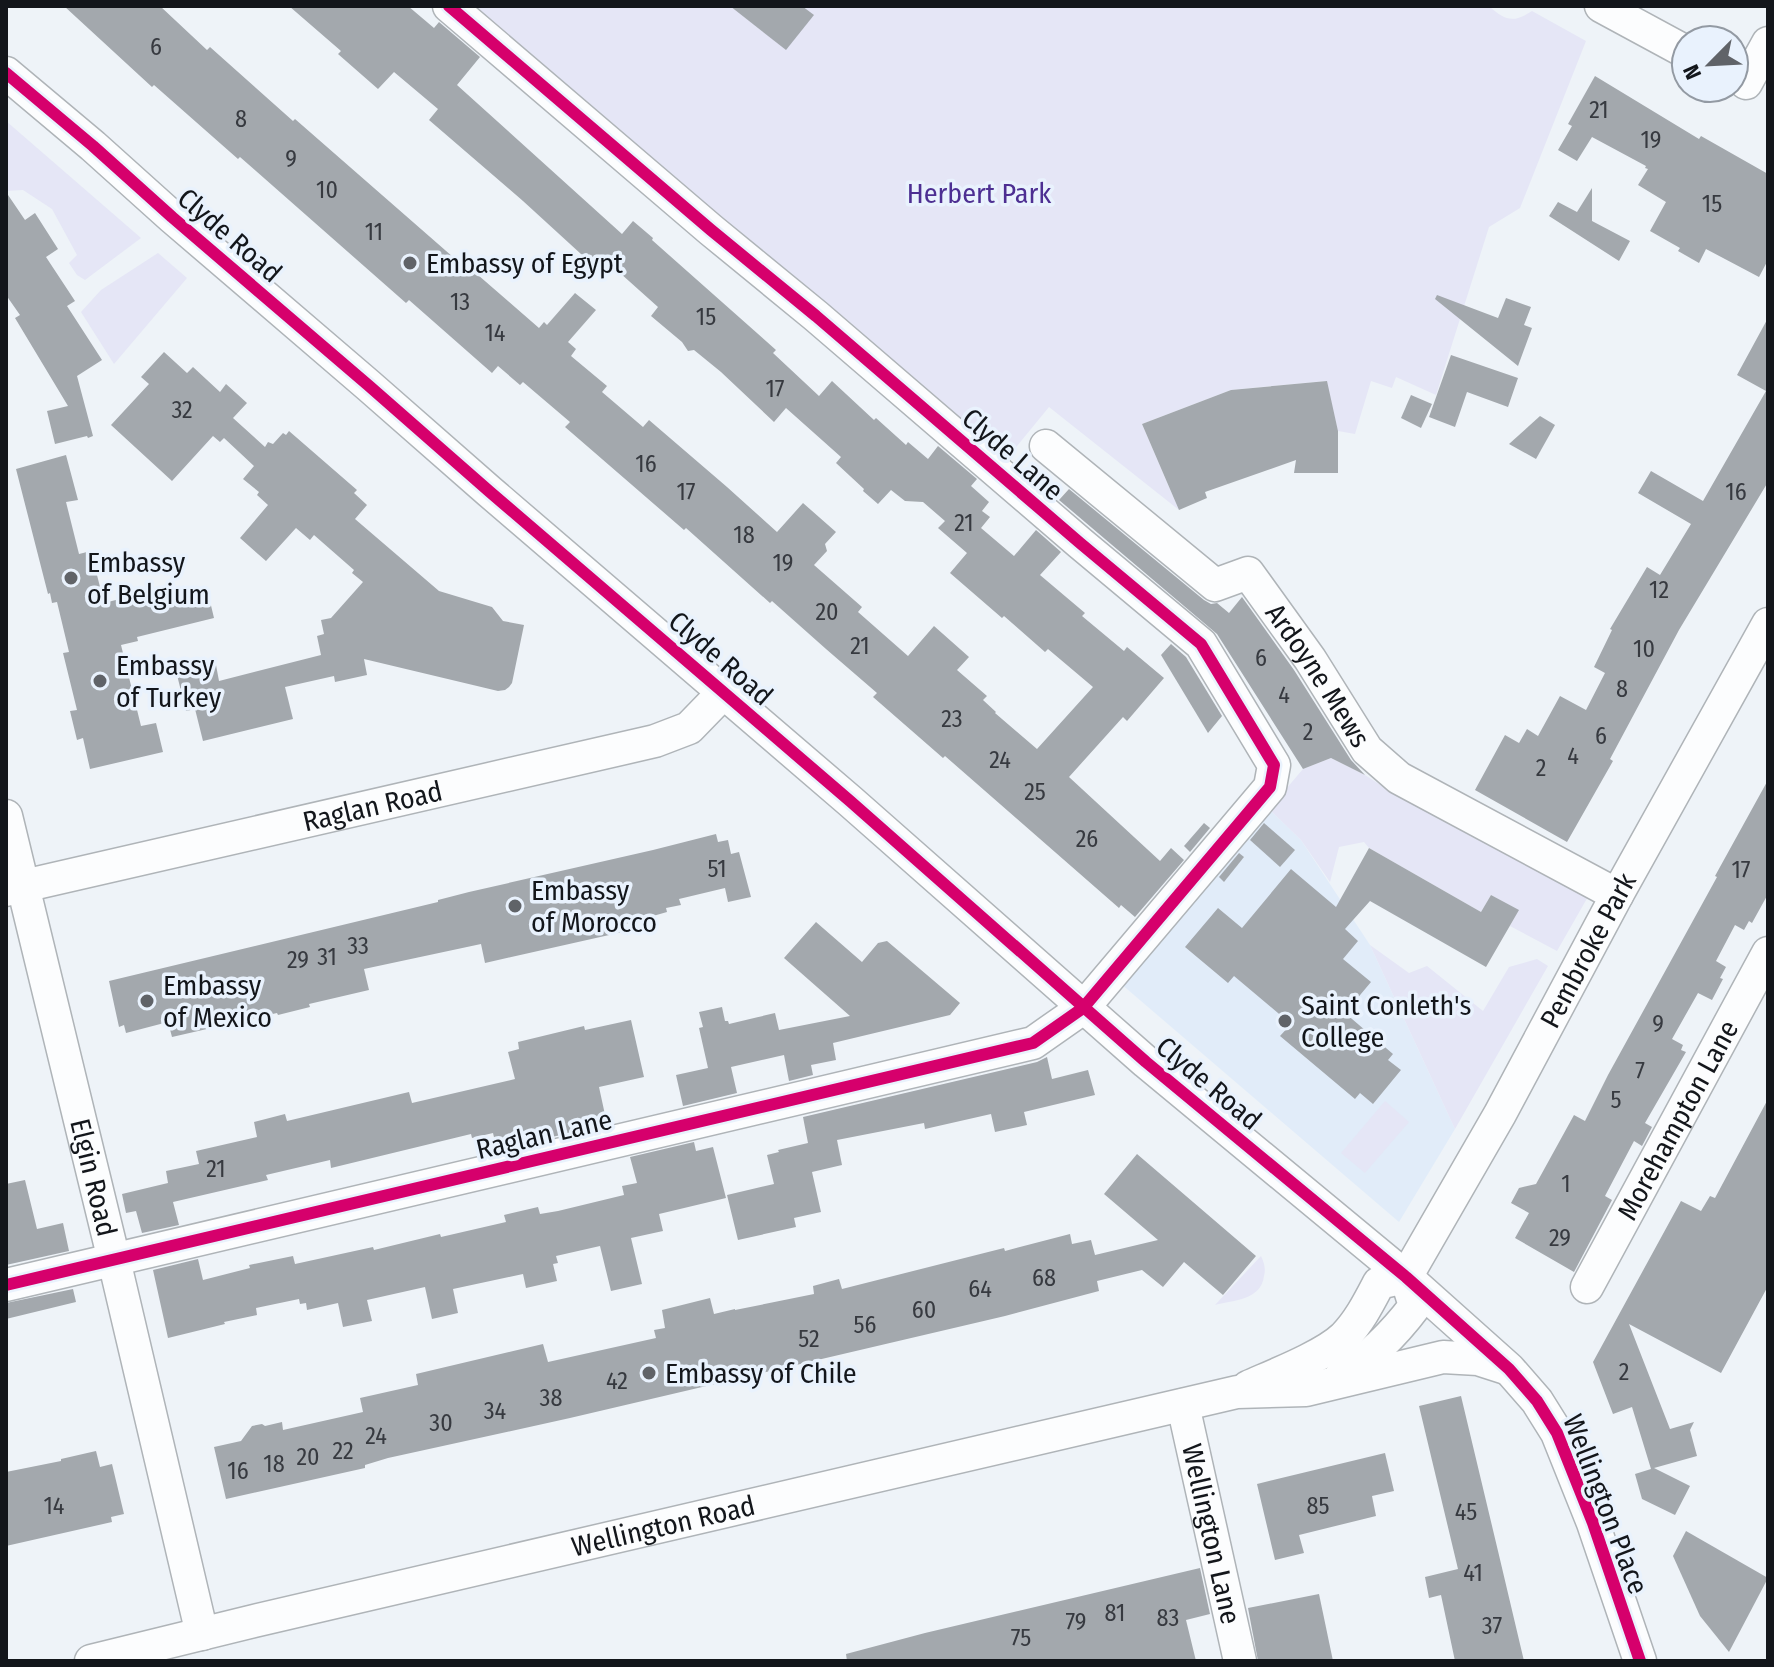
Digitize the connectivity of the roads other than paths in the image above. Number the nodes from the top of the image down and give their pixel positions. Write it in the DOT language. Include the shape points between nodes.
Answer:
graph roads {
  1 [pos="449,6"];
  2 [pos="1601,6"];
  3 [pos="1670,43"];
  4 [pos="1768,43"];
  5 [pos="6,73"];
  6 [pos="1750,83"];
  7 [pos="1046,446"];
  8 [pos="1768,624"];
  9 [pos="724,692"];
  10 [pos="6,816"];
  11 [pos="14,888"];
  12 [pos="1617,895"];
  13 [pos="1768,953"];
  14 [pos="1083,1008"];
  15 [pos="114,1260"];
  16 [pos="1406,1277"];
  17 [pos="6,1285"];
  18 [pos="1587,1287"];
  19 [pos="1509,1369"];
  20 [pos="1327,1385"];
  21 [pos="1237,1392"];
  22 [pos="1183,1405"];
  23 [pos="202,1634"];
  24 [pos="91,1661"];
  25 [pos="1240,1661"];
  26 [pos="1640,1661"];
  1 -- 14 [label="street, Clyde Lane" via="1201,644 1274,765 1270,787"];
  2 -- 3 [label="street"];
  4 -- 6 [label="street"];
  5 -- 9 [label="street, Clyde Road"];
  7 -- 12 [label="street, Ardoyne Mews" via="1215,585 1248,573 1367,750 1399,778"];
  8 -- 12 [label="street, Pembroke Park"];
  9 -- 11 [label="street, Raglan Road" via="689,728 655,741"];
  9 -- 14 [label="street, Clyde Road"];
  10 -- 11 [label="street, Elgin Road"];
  11 -- 15 [label="street, Elgin Road"];
  12 -- 16 [label="street, Pembroke Park"];
  13 -- 18 [label="street, Morehampton Lane"];
  14 -- 15 [label="street, Raglan Lane" via="1033,1043"];
  14 -- 16 [label="street, Clyde Road"];
  15 -- 17 [label="street, Raglan Lane"];
  15 -- 23 [label="street, Elgin Road"];
  16 -- 19 [label="street, Wellington Place"];
  16 -- 20 [label="street, Wellington Road" via="1415,1306 1362,1363"];
  16 -- 21 [label="street, Wellington Road" via="1379,1283 1342,1339"];
  19 -- 20 [label="street, Wellington Road" via="1478,1359 1443,1357"];
  19 -- 26 [label="street, Wellington Place" via="1557,1433"];
  20 -- 21 [label="street, Wellington Road"];
  21 -- 22 [label="street, Wellington Road"];
  22 -- 23 [label="street, Wellington Road"];
  22 -- 25 [label="street, Wellington Lane"];
  23 -- 24 [label="street, Wellington Road"];
}
